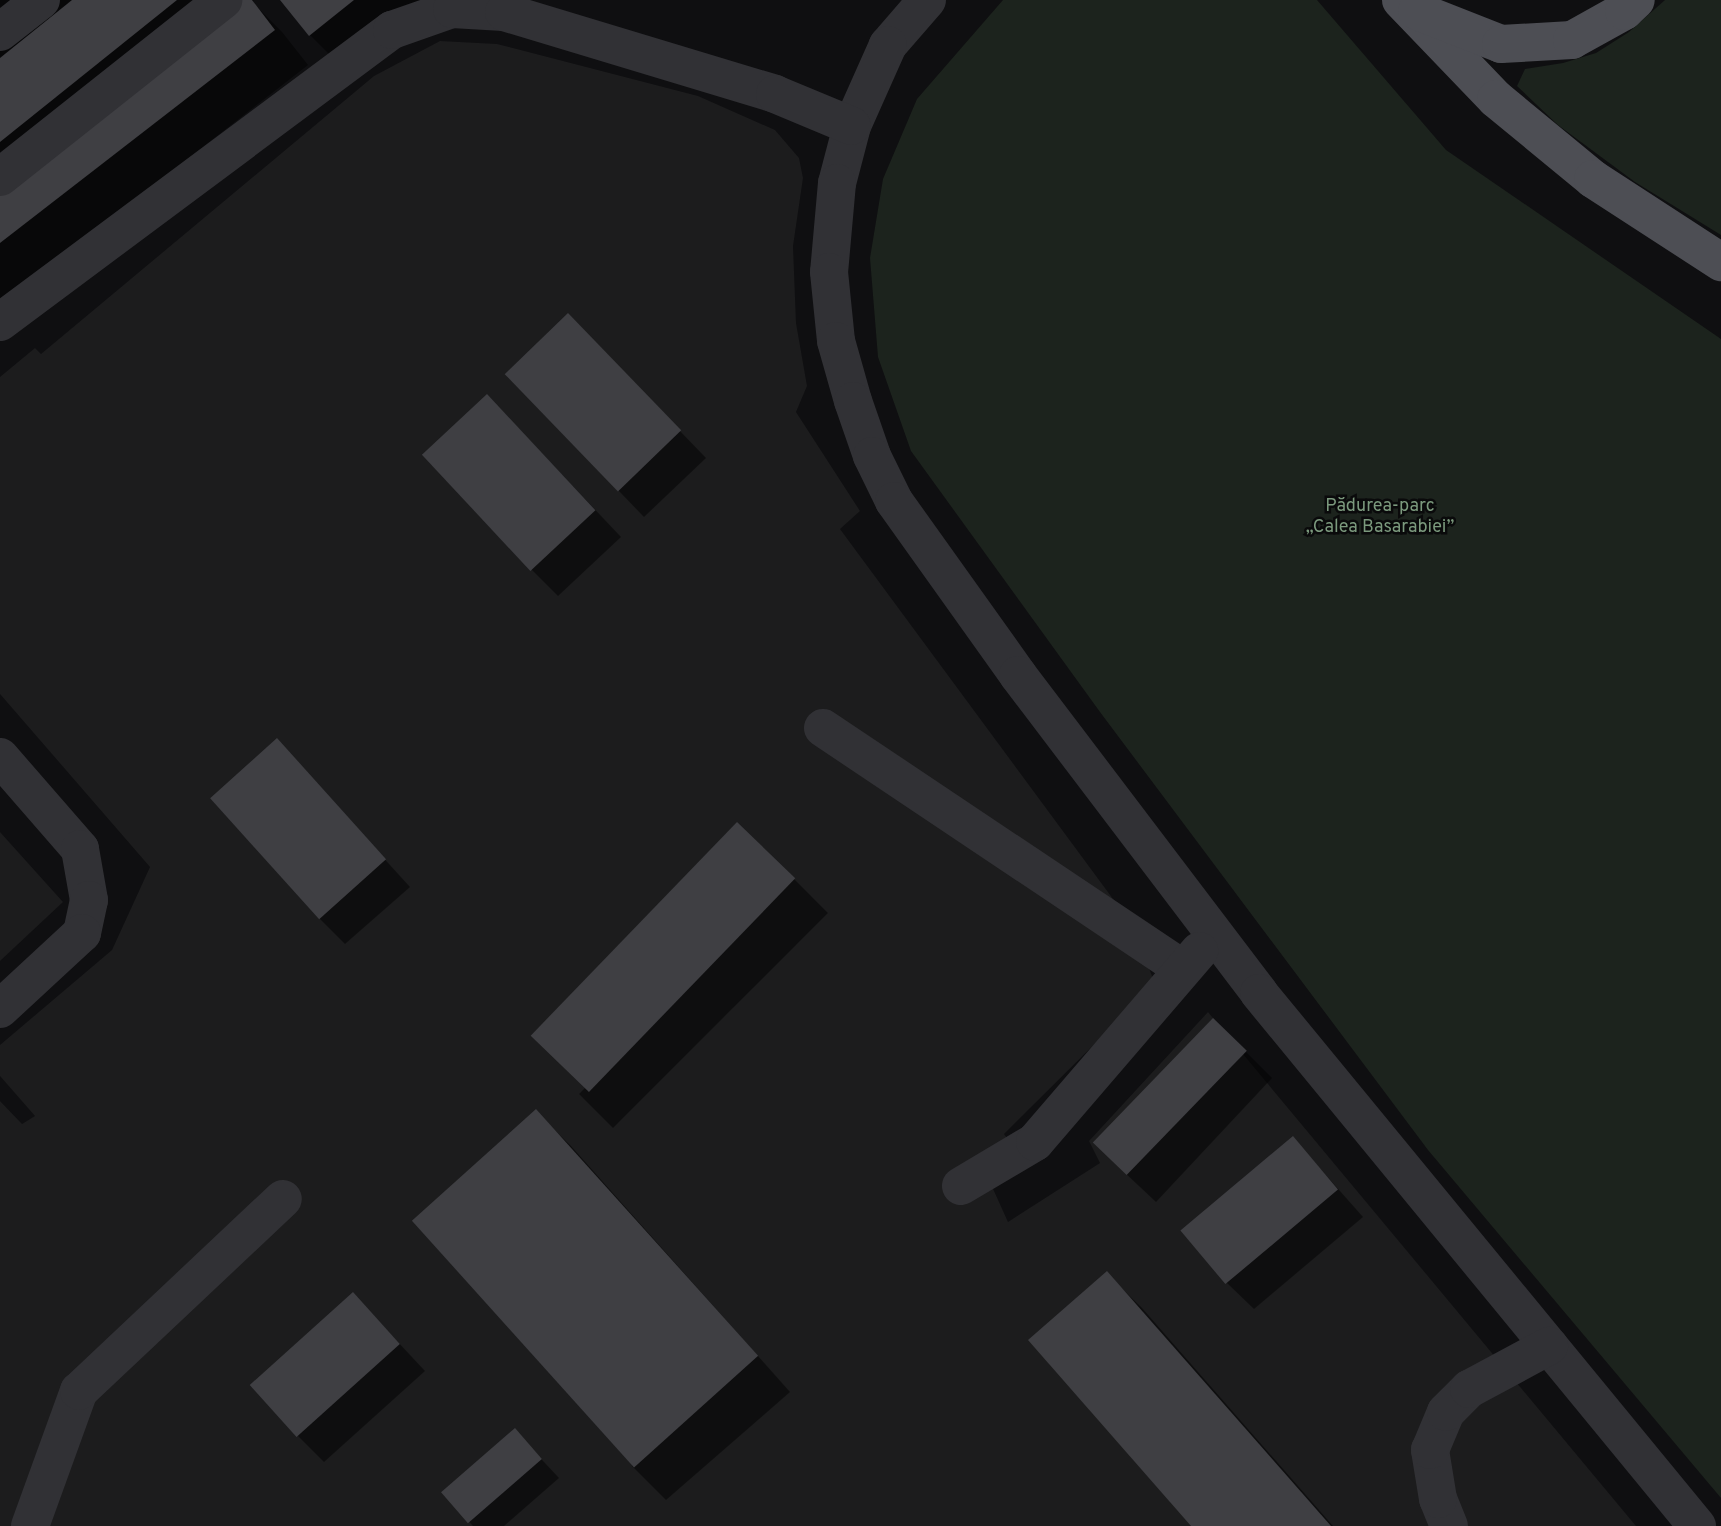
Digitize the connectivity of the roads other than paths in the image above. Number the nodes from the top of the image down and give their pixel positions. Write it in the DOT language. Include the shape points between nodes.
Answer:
graph roads {
  1 [pos="41,0"];
  2 [pos="223,0"];
  3 [pos="927,0"];
  4 [pos="1636,0"];
  5 [pos="1403,2"];
  6 [pos="0,32"];
  7 [pos="852,126"];
  8 [pos="0,177"];
  9 [pos="1721,262"];
  10 [pos="0,322"];
  11 [pos="823,728"];
  12 [pos="0,757"];
  13 [pos="1214,934"];
  14 [pos="1183,969"];
  15 [pos="0,1009"];
  16 [pos="961,1186"];
  17 [pos="283,1199"];
  18 [pos="1549,1346"];
  19 [pos="30,1526"];
  20 [pos="1449,1526"];
  21 [pos="1697,1526"];
  1 -- 6 [label="street"];
  2 -- 8 [label="street"];
  3 -- 7 [label="street" via="888,46"];
  4 -- 5 [label="main road" via="1572,40 1501,44"];
  5 -- 9 [label="main road" via="1496,99 1593,179"];
  7 -- 10 [label="street" via="775,94 504,12 452,9 392,30"];
  7 -- 13 [label="street" via="837,183 829,272 836,341 872,456 894,501 1002,653"];
  11 -- 14 [label="street"];
  12 -- 15 [label="street" via="80,849 89,900 82,933"];
  13 -- 14 [label="street"];
  13 -- 18 [label="street"];
  14 -- 16 [label="street" via="1035,1142"];
  17 -- 19 [label="street" via="79,1391"];
  18 -- 20 [label="street" via="1469,1390 1446,1412 1430,1450 1438,1499"];
  18 -- 21 [label="street"];
}
